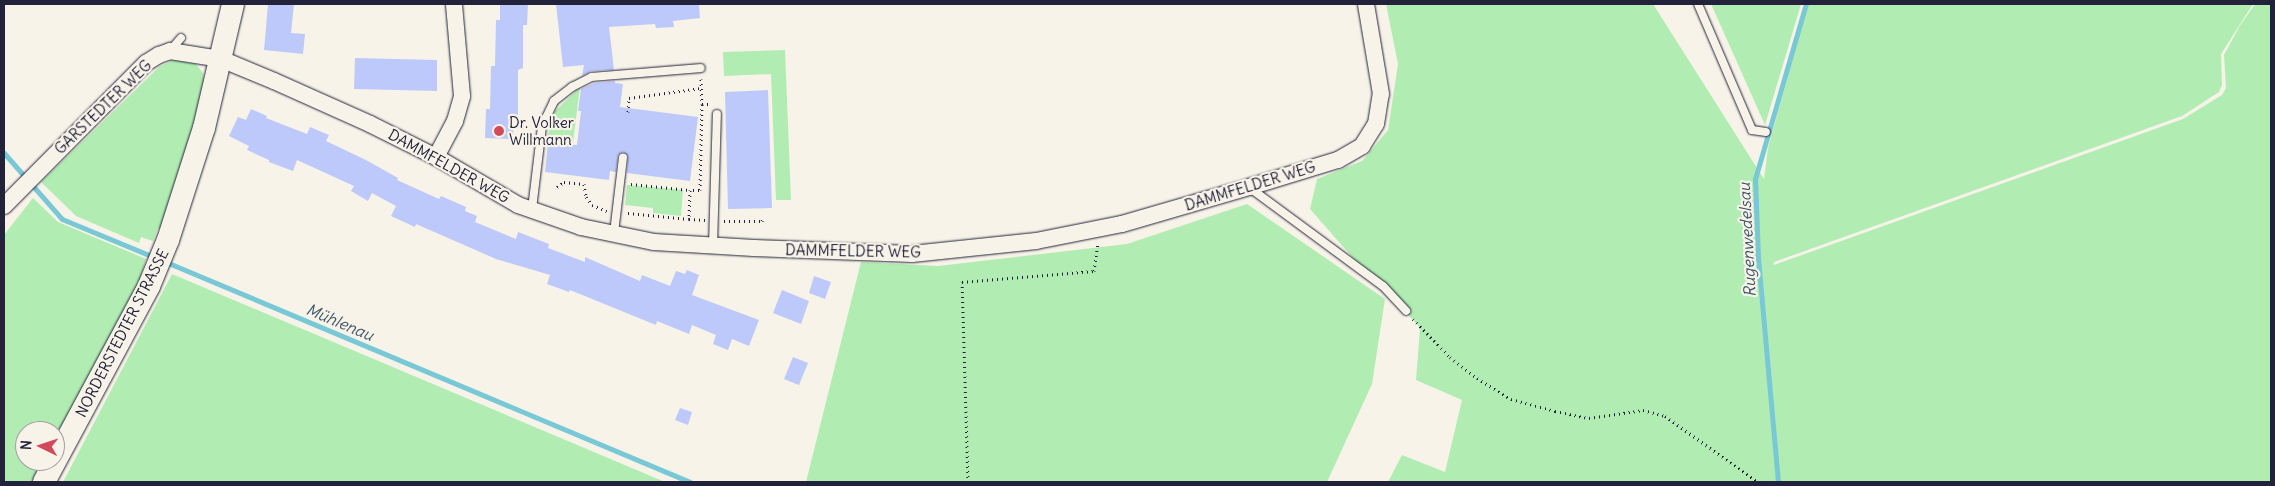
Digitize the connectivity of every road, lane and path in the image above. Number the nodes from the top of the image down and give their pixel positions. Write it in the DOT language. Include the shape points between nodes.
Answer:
graph roads {
  1 [pos="233,4"];
  2 [pos="454,4"];
  3 [pos="1366,4"];
  4 [pos="1698,4"];
  5 [pos="182,38"];
  6 [pos="170,51"];
  7 [pos="221,59"];
  8 [pos="701,68"];
  9 [pos="701,88"];
  10 [pos="702,104"];
  11 [pos="628,112"];
  12 [pos="717,114"];
  13 [pos="1766,132"];
  14 [pos="436,157"];
  15 [pos="622,158"];
  16 [pos="620,183"];
  17 [pos="557,187"];
  18 [pos="1249,187"];
  19 [pos="690,190"];
  20 [pos="700,190"];
  21 [pos="714,191"];
  22 [pos="4,206"];
  23 [pos="532,210"];
  24 [pos="617,212"];
  25 [pos="763,218"];
  26 [pos="689,219"];
  27 [pos="714,220"];
  28 [pos="1100,228"];
  29 [pos="614,234"];
  30 [pos="713,245"];
  31 [pos="1406,312"];
  32 [pos="44,482"];
  33 [pos="968,482"];
  34 [pos="1758,482"];
  1 -- 7 [label="main road, NORDERSTEDTER STRASSE"];
  2 -- 14 [label="street" via="462,96 455,121"];
  3 -- 18 [label="street, DAMMFELDER WEG" via="1381,94 1376,124 1362,146 1338,160"];
  4 -- 13 [label="lane" via="1752,130"];
  5 -- 6 [label="lane"];
  6 -- 7 [label="street"];
  6 -- 22 [label="street, GARSTEDTER WEG" via="146,64"];
  7 -- 14 [label="street, DAMMFELDER WEG" via="370,124"];
  7 -- 32 [label="main road, NORDERSTEDTER STRASSE" via="204,128 168,240 149,286"];
  8 -- 9 [label="path"];
  8 -- 23 [label="lane" via="592,77 554,101 542,126"];
  9 -- 10 [label="path"];
  9 -- 11 [label="path" via="629,98"];
  10 -- 12 [label="path" via="716,104"];
  10 -- 20 [label="path"];
  12 -- 21 [label="lane"];
  14 -- 23 [label="street, DAMMFELDER WEG"];
  15 -- 16 [label="lane"];
  16 -- 19 [label="path"];
  16 -- 24 [label="lane"];
  17 -- 24 [label="path" via="564,182 584,184 586,197 592,205"];
  18 -- 28 [label="street, DAMMFELDER WEG"];
  18 -- 31 [label="lane" via="1383,286"];
  19 -- 20 [label="path"];
  19 -- 26 [label="path"];
  20 -- 21 [label="path"];
  21 -- 27 [label="lane"];
  23 -- 29 [label="street, DAMMFELDER WEG" via="581,227"];
  24 -- 26 [label="path"];
  24 -- 29 [label="lane"];
  25 -- 27 [label="path" via="762,221"];
  26 -- 27 [label="path"];
  27 -- 30 [label="lane"];
  28 -- 30 [label="street, DAMMFELDER WEG" via="1036,241 912,254"];
  28 -- 33 [label="path" via="1094,272 962,282"];
  29 -- 30 [label="street, DAMMFELDER WEG" via="654,242"];
  31 -- 34 [label="path" via="1450,357 1511,399 1589,418 1642,410 1665,416"];
}
